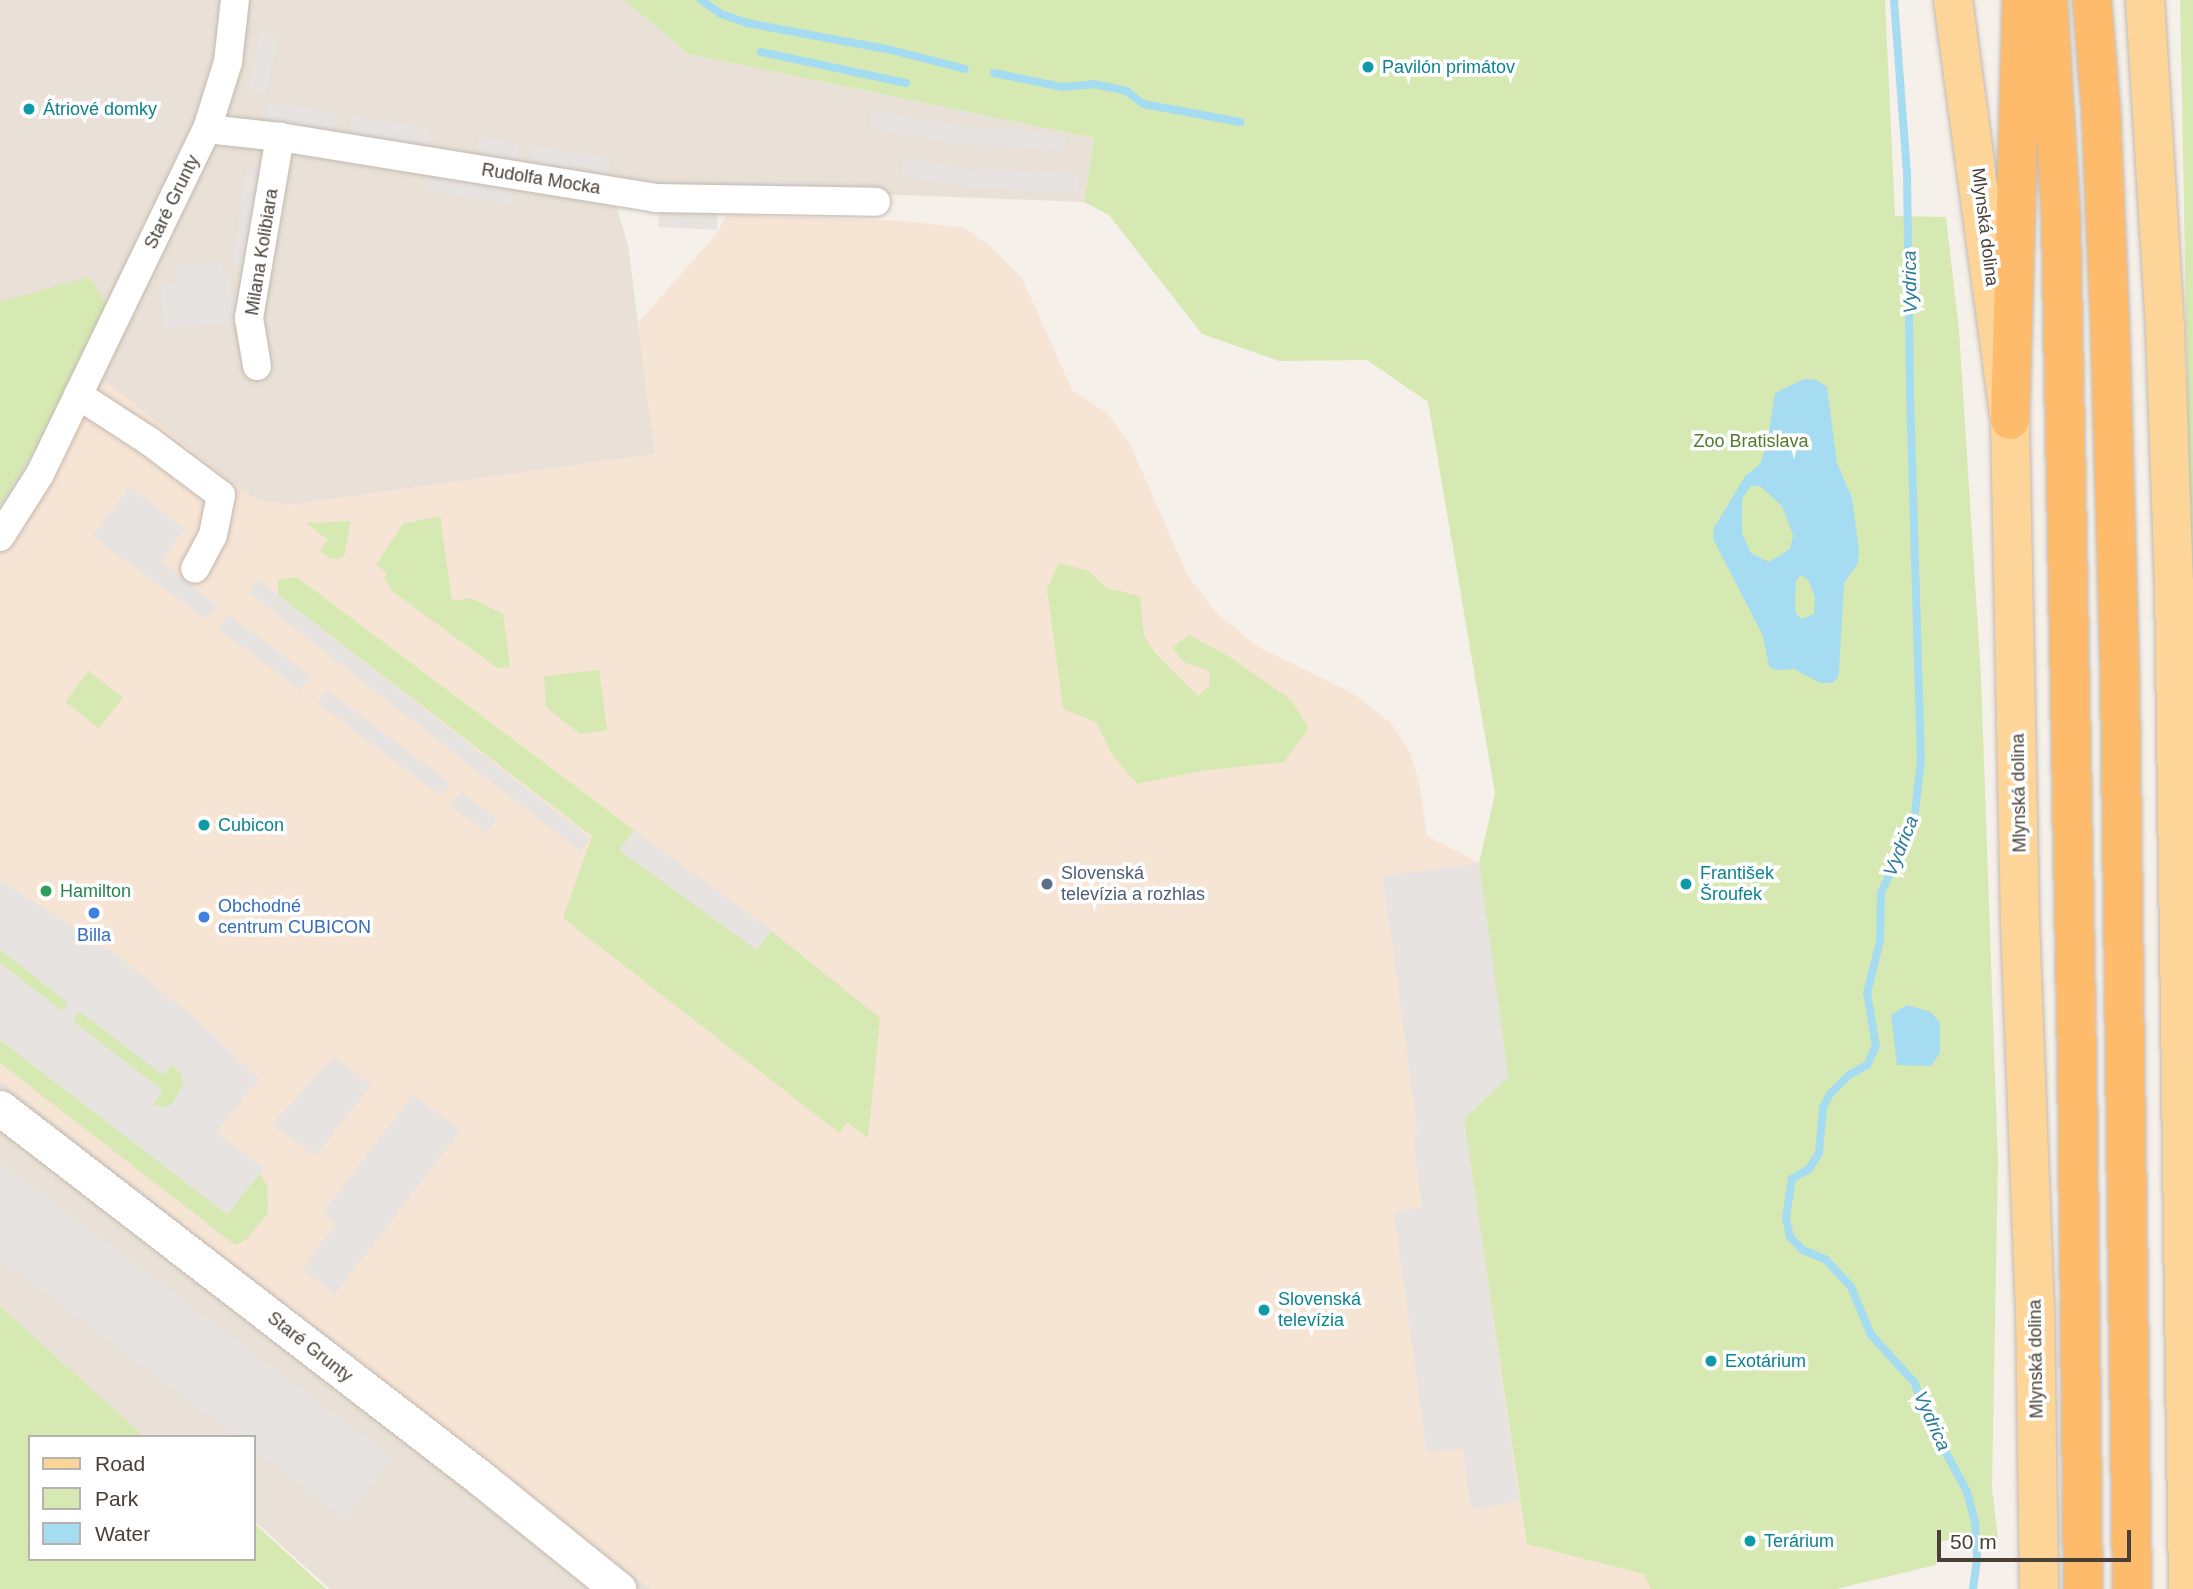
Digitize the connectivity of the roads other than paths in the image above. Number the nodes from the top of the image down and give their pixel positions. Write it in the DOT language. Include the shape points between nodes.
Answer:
graph roads {
  1 [pos="234,0"];
  2 [pos="1953,0"];
  3 [pos="2022,0"];
  4 [pos="2048,0"];
  5 [pos="2092,0"];
  6 [pos="2146,0"];
  7 [pos="207,129"];
  8 [pos="280,137"];
  9 [pos="876,202"];
  10 [pos="257,366"];
  11 [pos="78,395"];
  12 [pos="2010,420"];
  13 [pos="0,537"];
  14 [pos="195,569"];
  15 [pos="0,1108"];
  16 [pos="618,1589"];
  17 [pos="2039,1589"];
  18 [pos="2083,1589"];
  19 [pos="2132,1589"];
  20 [pos="2188,1589"];
  1 -- 7 [label="street, Staré Grunty" via="228,62"];
  2 -- 12 [label="main road, Mlynská dolina"];
  3 -- 12 [label="highway"];
  4 -- 18 [label="highway" via="2062,233"];
  5 -- 19 [label="highway" via="2110,324 2120,681"];
  6 -- 20 [label="main road" via="2174,583"];
  7 -- 8 [label="street, Rudolfa Mocka"];
  7 -- 11 [label="street, Staré Grunty"];
  8 -- 9 [label="street, Rudolfa Mocka" via="655,198"];
  8 -- 10 [label="street, Milana Kolibiara" via="249,318"];
  11 -- 13 [label="street, Staré Grunty" via="40,474"];
  11 -- 14 [label="street" via="221,495 213,535"];
  12 -- 17 [label="main road, Mlynská dolina"];
  15 -- 16 [label="street, Staré Grunty"];
}
